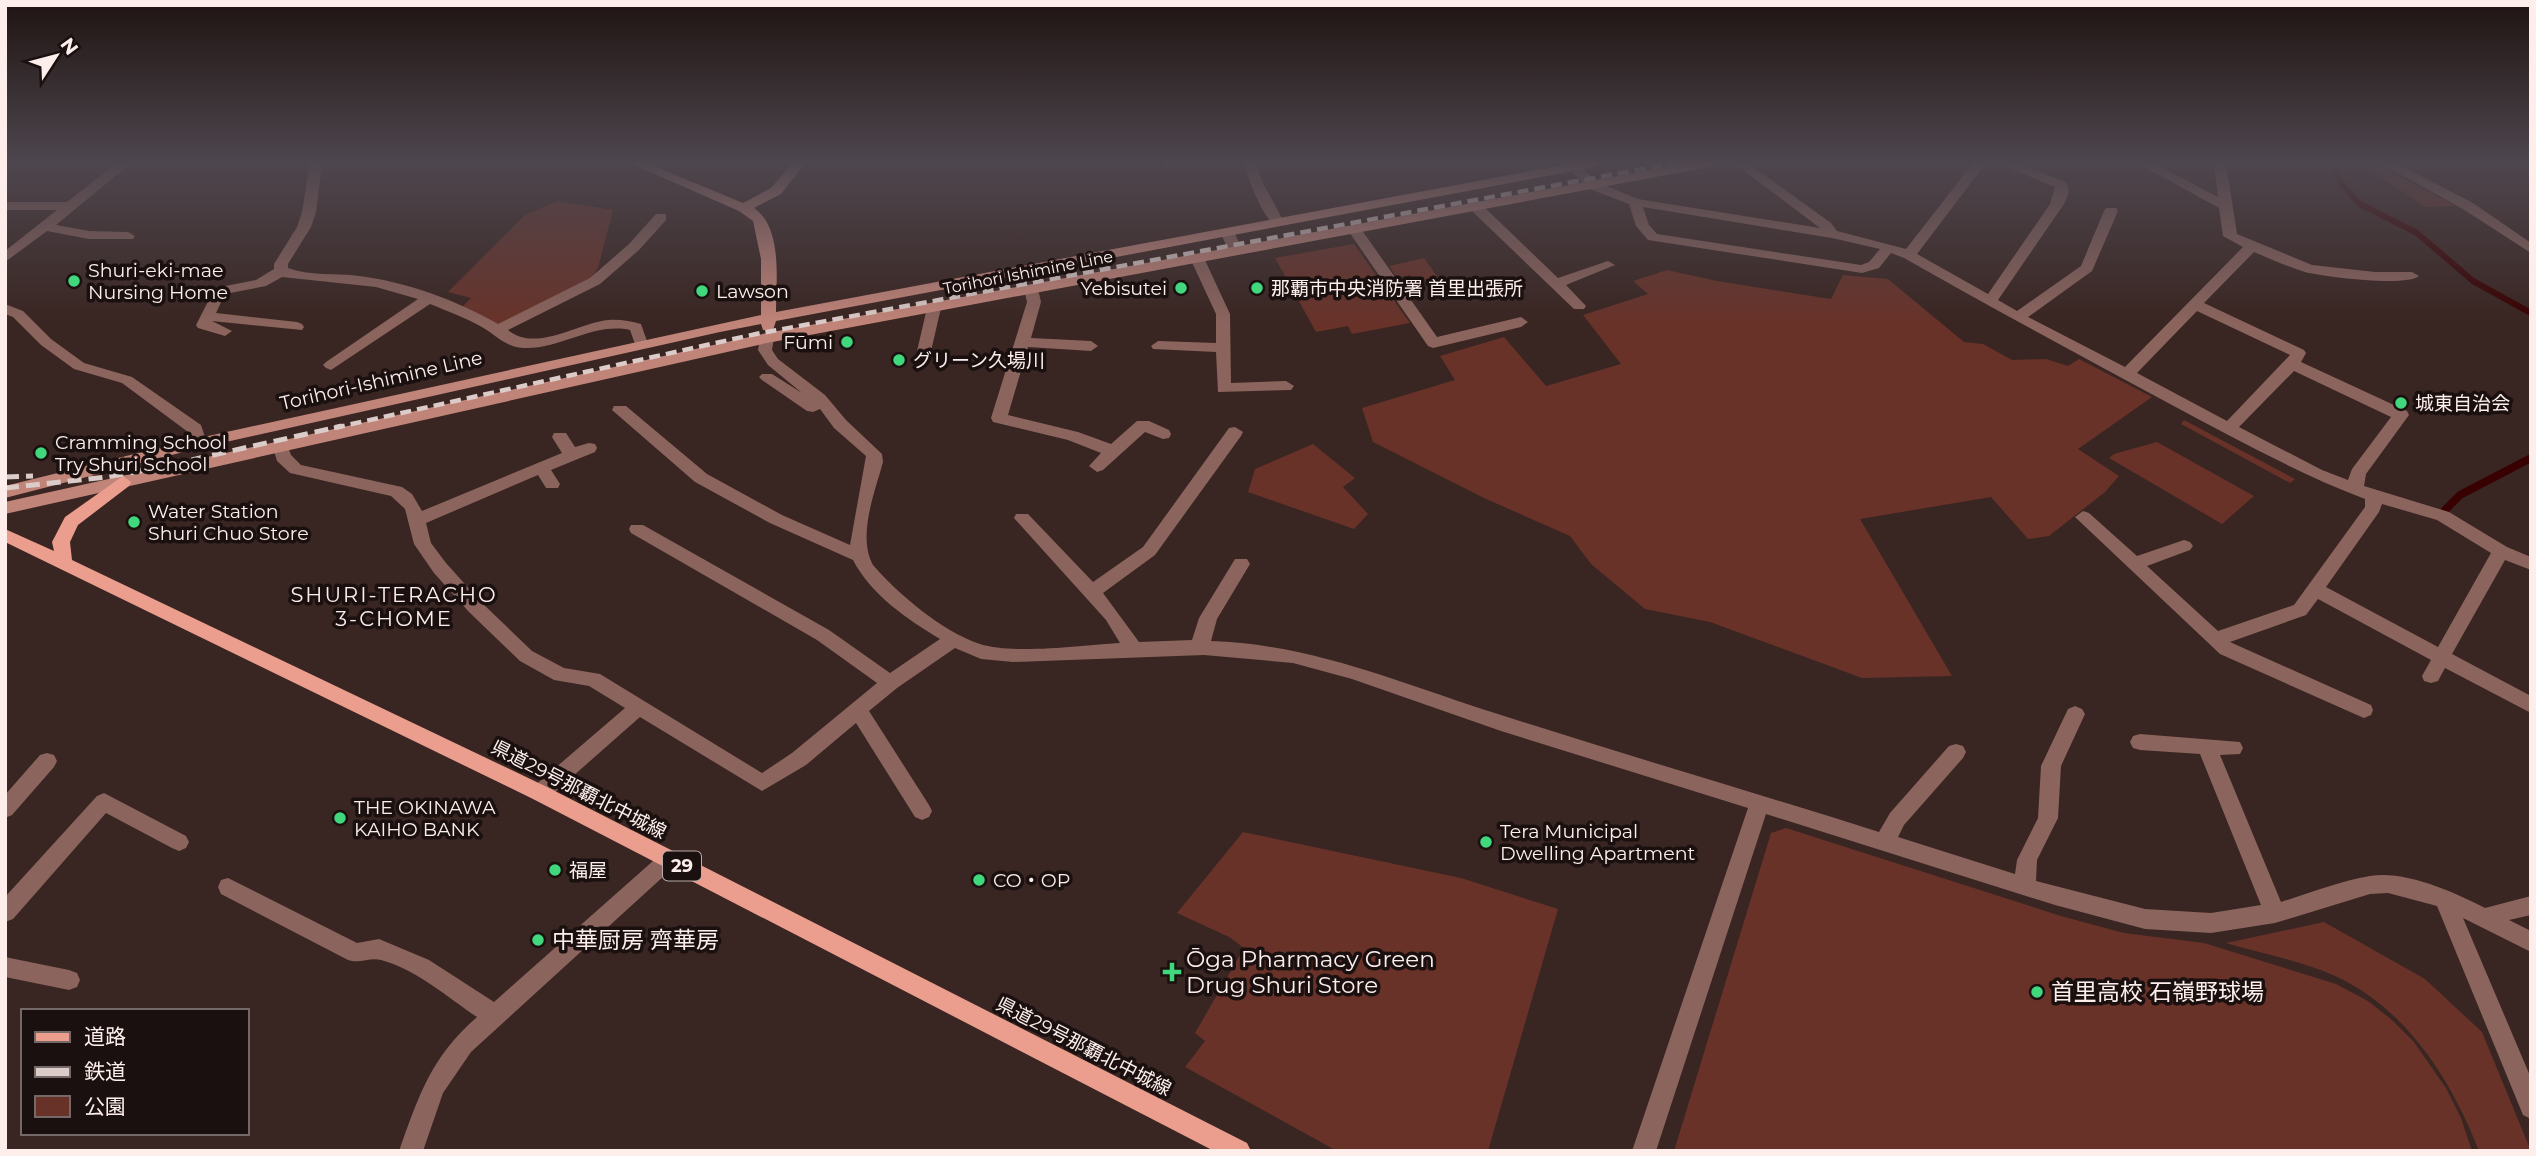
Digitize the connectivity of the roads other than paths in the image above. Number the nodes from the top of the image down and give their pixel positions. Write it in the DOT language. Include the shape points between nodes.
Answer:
graph roads {
  1 [pos="58,217"];
  2 [pos="307,217"];
  3 [pos="660,217"];
  4 [pos="757,217"];
  5 [pos="1275,217"];
  6 [pos="1304,217"];
  7 [pos="1424,217"];
  8 [pos="1485,217"];
  9 [pos="1640,217"];
  10 [pos="1727,217"];
  11 [pos="1814,217"];
  12 [pos="1939,217"];
  13 [pos="2048,217"];
  14 [pos="2108,217"];
  15 [pos="2227,217"];
  16 [pos="2484,217"];
  17 [pos="1278,222"];
  18 [pos="47,226"];
  19 [pos="1354,229"];
  20 [pos="1227,232"];
  21 [pos="1832,234"];
  22 [pos="128,236"];
  23 [pos="2252,246"];
  24 [pos="1889,247"];
  25 [pos="2531,250"];
  26 [pos="1236,251"];
  27 [pos="1909,256"];
  28 [pos="5,258"];
  29 [pos="1197,258"];
  30 [pos="1609,266"];
  31 [pos="281,270"];
  32 [pos="2412,276"];
  33 [pos="1556,284"];
  34 [pos="1031,289"];
  35 [pos="429,298"];
  36 [pos="1990,301"];
  37 [pos="2196,305"];
  38 [pos="1579,306"];
  39 [pos="934,307"];
  40 [pos="5,308"];
  41 [pos="208,316"];
  42 [pos="768,317"];
  43 [pos="2018,317"];
  44 [pos="1521,323"];
  45 [pos="297,327"];
  46 [pos="497,330"];
  47 [pos="225,331"];
  48 [pos="767,338"];
  49 [pos="1022,342"];
  50 [pos="641,344"];
  51 [pos="1091,345"];
  52 [pos="1158,346"];
  53 [pos="1223,348"];
  54 [pos="924,351"];
  55 [pos="2292,364"];
  56 [pos="331,365"];
  57 [pos="2127,374"];
  58 [pos="767,377"];
  59 [pos="1286,386"];
  60 [pos="620,410"];
  61 [pos="840,424"];
  62 [pos="2228,429"];
  63 [pos="1235,432"];
  64 [pos="1163,434"];
  65 [pos="560,437"];
  66 [pos="199,443"];
  67 [pos="281,448"];
  68 [pos="589,448"];
  69 [pos="1113,451"];
  70 [pos="572,455"];
  71 [pos="1097,466"];
  72 [pos="542,468"];
  73 [pos="123,482"];
  74 [pos="552,484"];
  75 [pos="2355,487"];
  76 [pos="5,492"];
  77 [pos="2374,496"];
  78 [pos="5,508"];
  79 [pos="2083,517"];
  80 [pos="1022,518"];
  81 [pos="418,519"];
  82 [pos="637,529"];
  83 [pos="5,535"];
  84 [pos="2184,546"];
  85 [pos="2501,551"];
  86 [pos="860,556"];
  87 [pos="64,563"];
  88 [pos="1241,564"];
  89 [pos="2134,564"];
  90 [pos="2531,564"];
  91 [pos="2315,589"];
  92 [pos="1092,592"];
  93 [pos="954,639"];
  94 [pos="2216,639"];
  95 [pos="1199,649"];
  96 [pos="1135,650"];
  97 [pos="2441,656"];
  98 [pos="2431,676"];
  99 [pos="890,683"];
  100 [pos="2531,705"];
  101 [pos="639,707"];
  102 [pos="858,710"];
  103 [pos="2364,710"];
  104 [pos="2075,714"];
  105 [pos="2140,742"];
  106 [pos="2207,748"];
  107 [pos="2233,748"];
  108 [pos="1956,752"];
  109 [pos="47,761"];
  110 [pos="540,793"];
  111 [pos="1760,802"];
  112 [pos="5,809"];
  113 [pos="922,811"];
  114 [pos="1885,841"];
  115 [pos="179,842"];
  116 [pos="669,859"];
  117 [pos="2025,886"];
  118 [pos="228,887"];
  119 [pos="2444,898"];
  120 [pos="2531,905"];
  121 [pos="5,912"];
  122 [pos="2276,913"];
  123 [pos="2486,918"];
  124 [pos="2531,942"];
  125 [pos="5,967"];
  126 [pos="69,980"];
  127 [pos="494,1015"];
  128 [pos="2531,1107"];
  129 [pos="411,1151"];
  130 [pos="1240,1151"];
  131 [pos="1644,1151"];
  1 -- 18 [label="street"];
  2 -- 31 [label="street"];
  3 -- 46 [label="street" via="595,281"];
  4 -- 42 [label="street" via="771,299"];
  5 -- 17 [label="street"];
  6 -- 17 [label="street, Torihori Ishimine Line"];
  7 -- 19 [label="street, Torihori Ishimine Line"];
  8 -- 33 [label="street"];
  9 -- 24 [label="street" via="1653,237 1862,269 1874,265"];
  10 -- 21 [label="street"];
  11 -- 21 [label="street"];
  12 -- 27 [label="street"];
  13 -- 36 [label="street"];
  14 -- 43 [label="street" via="2087,268"];
  15 -- 23 [label="street" via="2230,236"];
  16 -- 25 [label="street"];
  17 -- 20 [label="street, Torihori Ishimine Line"];
  18 -- 22 [label="street" via="89,235"];
  18 -- 28 [label="street"];
  19 -- 26 [label="street, Torihori Ishimine Line"];
  19 -- 44 [label="street" via="1433,343"];
  20 -- 26 [label="street"];
  20 -- 42 [label="street, Torihori Ishimine Line"];
  21 -- 24 [label="street"];
  23 -- 32 [label="street" via="2309,269"];
  23 -- 37 [label="street"];
  24 -- 27 [label="street"];
  26 -- 29 [label="street, Torihori Ishimine Line"];
  27 -- 36 [label="street"];
  29 -- 34 [label="street, Torihori Ishimine Line"];
  29 -- 53 [label="street" via="1223,314"];
  30 -- 33 [label="street"];
  31 -- 35 [label="street" via="369,279"];
  31 -- 41 [label="street" via="276,276 220,291"];
  33 -- 38 [label="street"];
  34 -- 39 [label="street, Torihori Ishimine Line"];
  34 -- 49 [label="street" via="1034,302"];
  35 -- 46 [label="street"];
  35 -- 56 [label="street"];
  36 -- 43 [label="street"];
  37 -- 55 [label="street" via="2299,353"];
  37 -- 57 [label="street"];
  39 -- 48 [label="street, Torihori Ishimine Line"];
  39 -- 54 [label="street"];
  40 -- 66 [label="street" via="79,366 127,380 195,429"];
  41 -- 45 [label="street"];
  41 -- 47 [label="street" via="204,325"];
  42 -- 48 [label="street"];
  42 -- 50 [label="street, Torihori-Ishimine Line"];
  43 -- 57 [label="street"];
  46 -- 50 [label="street" via="521,343 541,342 622,322 636,327"];
  48 -- 61 [label="street" via="765,350 773,362 820,398"];
  48 -- 67 [label="street"];
  49 -- 51 [label="street"];
  49 -- 69 [label="street" via="999,418"];
  50 -- 66 [label="street, Torihori-Ishimine Line"];
  52 -- 53 [label="street"];
  53 -- 59 [label="street" via="1223,388"];
  55 -- 62 [label="street"];
  55 -- 75 [label="street" via="2401,415 2358,473"];
  57 -- 62 [label="street"];
  58 -- 61 [label="street"];
  60 -- 86 [label="street" via="701,478 776,519"];
  61 -- 86 [label="street" via="870,447 875,462"];
  62 -- 75 [label="street" via="2316,474"];
  63 -- 92 [label="street" via="1149,551"];
  64 -- 69 [label="street" via="1143,425"];
  65 -- 70 [label="street"];
  66 -- 76 [label="street, Torihori-Ishimine Line"];
  67 -- 73 [label="street"];
  67 -- 81 [label="street" via="283,457 296,469 396,491 406,498"];
  68 -- 70 [label="street"];
  69 -- 71 [label="street"];
  70 -- 72 [label="street"];
  72 -- 74 [label="street"];
  72 -- 81 [label="street" via="485,482"];
  73 -- 78 [label="street"];
  73 -- 87 [label="main road" via="71,521 61,542"];
  75 -- 77 [label="street"];
  77 -- 85 [label="street" via="2443,516"];
  77 -- 91 [label="street" via="2373,508"];
  79 -- 89 [label="street"];
  80 -- 92 [label="street"];
  81 -- 101 [label="street" via="423,544 440,568 526,656 561,675 593,679"];
  82 -- 99 [label="street" via="822,635"];
  83 -- 87 [label="main road, 県道29号那覇北中城線 / 29"];
  84 -- 89 [label="street"];
  85 -- 90 [label="street"];
  85 -- 97 [label="street"];
  86 -- 93 [label="street" via="878,583"];
  87 -- 110 [label="main road, 県道29号那覇北中城線 / 29"];
  88 -- 95 [label="street" via="1208,618"];
  89 -- 94 [label="street"];
  91 -- 94 [label="street" via="2300,610"];
  91 -- 97 [label="street"];
  92 -- 96 [label="street"];
  93 -- 96 [label="street" via="990,654"];
  93 -- 99 [label="street"];
  94 -- 103 [label="street" via="2247,659"];
  95 -- 96 [label="street"];
  95 -- 111 [label="street" via="1263,651 1345,671"];
  97 -- 98 [label="street"];
  97 -- 100 [label="street"];
  99 -- 102 [label="street"];
  101 -- 102 [label="street" via="762,782 800,758"];
  101 -- 110 [label="street"];
  102 -- 113 [label="street"];
  104 -- 117 [label="street" via="2051,766 2048,818 2027,860"];
  105 -- 106 [label="street"];
  106 -- 107 [label="street"];
  106 -- 122 [label="street"];
  108 -- 114 [label="street" via="1897,819"];
  109 -- 112 [label="street"];
  110 -- 116 [label="main road, 県道29号那覇北中城線 / 29"];
  111 -- 114 [label="street"];
  111 -- 131 [label="street"];
  114 -- 117 [label="street"];
  115 -- 121 [label="street" via="104,802"];
  116 -- 127 [label="street"];
  116 -- 130 [label="main road, 県道29号那覇北中城線 / 29"];
  117 -- 122 [label="street" via="2145,919 2211,923"];
  118 -- 127 [label="street" via="356,953 379,948 421,967"];
  119 -- 122 [label="street" via="2406,887 2370,885"];
  119 -- 123 [label="street"];
  119 -- 128 [label="street"];
  120 -- 123 [label="street"];
  123 -- 124 [label="street"];
  125 -- 126 [label="street"];
  127 -- 129 [label="street" via="463,1044 434,1087"];
}
